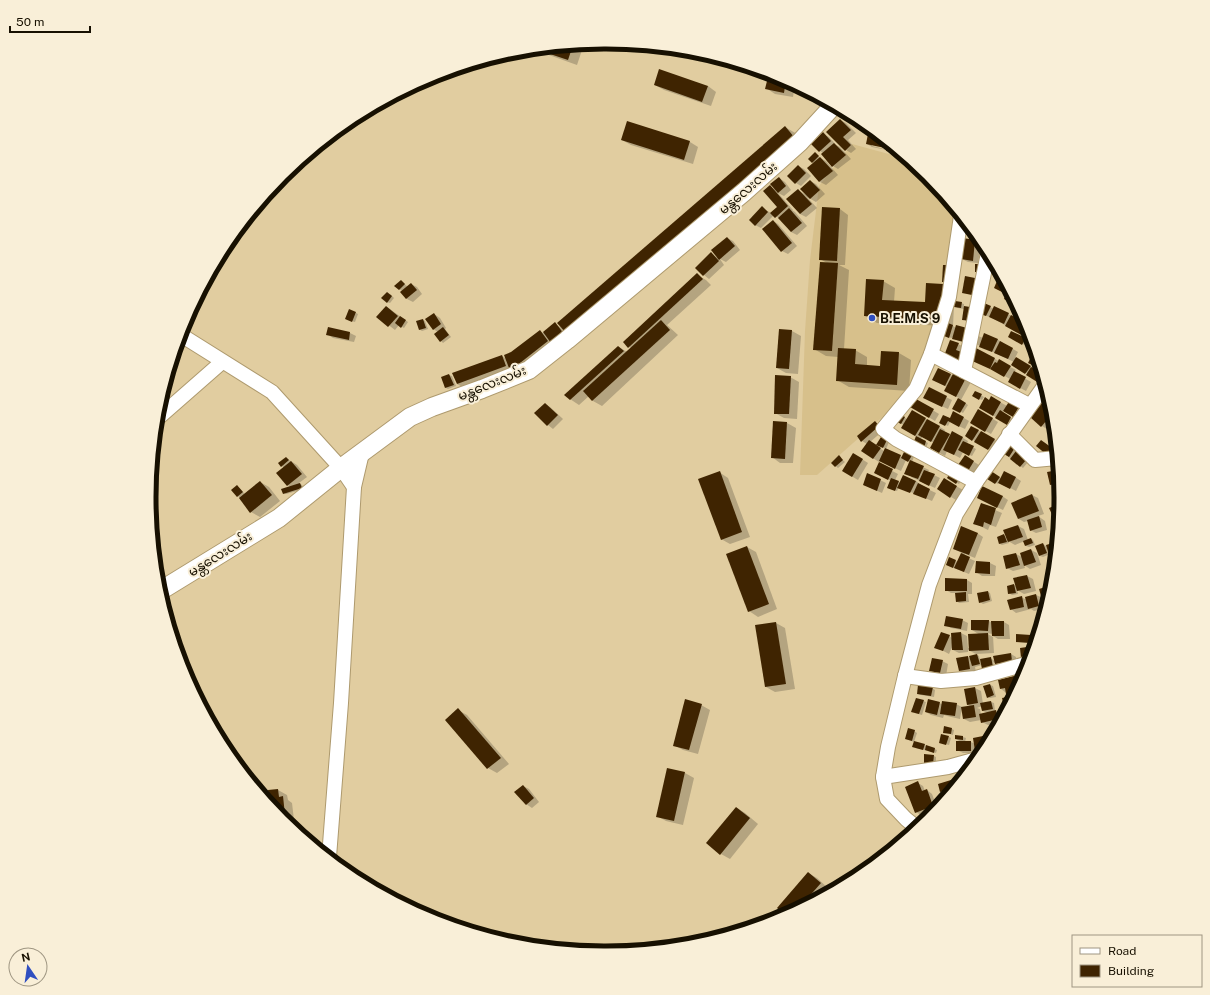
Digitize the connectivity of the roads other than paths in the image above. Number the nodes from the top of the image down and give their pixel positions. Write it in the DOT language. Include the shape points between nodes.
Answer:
graph roads {
  1 [pos="830,110"];
  2 [pos="960,223"];
  3 [pos="986,262"];
  4 [pos="186,338"];
  5 [pos="931,354"];
  6 [pos="222,362"];
  7 [pos="964,371"];
  8 [pos="1040,390"];
  9 [pos="1030,405"];
  10 [pos="165,411"];
  11 [pos="1009,434"];
  12 [pos="362,454"];
  13 [pos="1052,458"];
  14 [pos="341,468"];
  15 [pos="976,482"];
  16 [pos="354,487"];
  17 [pos="166,588"];
  18 [pos="1020,665"];
  19 [pos="905,676"];
  20 [pos="968,762"];
  21 [pos="883,777"];
  22 [pos="913,824"];
  23 [pos="330,851"];
  1 -- 12 [label="main road, မန္တလေးလမ်း" via="800,142 744,192 529,370 432,406 410,417"];
  2 -- 5 [label="street" via="950,297"];
  3 -- 7 [label="street"];
  4 -- 6 [label="street"];
  5 -- 7 [label="street"];
  5 -- 15 [label="street" via="916,389 883,429 896,439"];
  6 -- 10 [label="street"];
  6 -- 14 [label="street" via="272,392"];
  7 -- 9 [label="street"];
  8 -- 9 [label="street"];
  9 -- 11 [label="street"];
  11 -- 13 [label="street" via="1035,460"];
  11 -- 15 [label="street"];
  12 -- 14 [label="main road, မန္တလေးလမ်း"];
  12 -- 16 [label="street"];
  14 -- 16 [label="street"];
  14 -- 17 [label="main road, မန္တလေးလမ်း" via="279,518"];
  15 -- 19 [label="street" via="956,514 929,585"];
  16 -- 23 [label="street"];
  18 -- 19 [label="street" via="976,678 941,681"];
  19 -- 21 [label="street"];
  20 -- 21 [label="street"];
  21 -- 22 [label="street" via="886,800"];
}
